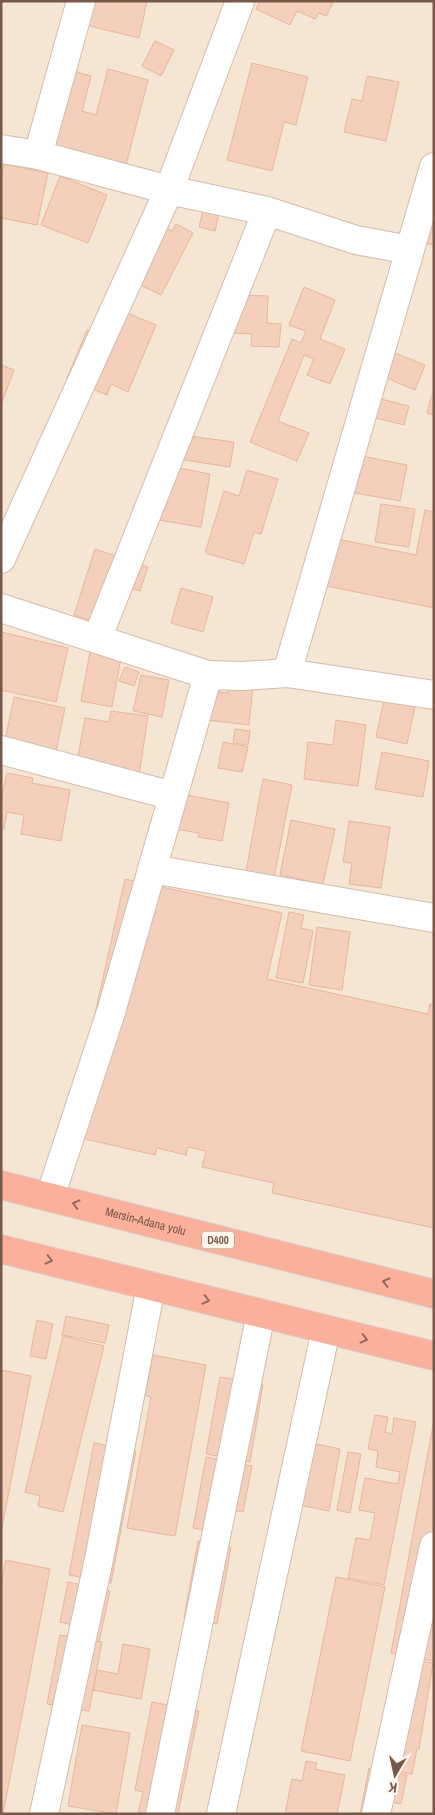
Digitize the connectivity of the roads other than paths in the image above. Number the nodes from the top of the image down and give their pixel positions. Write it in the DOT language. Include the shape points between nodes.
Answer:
graph roads {
  1 [pos="80,1"];
  2 [pos="240,1"];
  3 [pos="1,149"];
  4 [pos="38,155"];
  5 [pos="434,167"];
  6 [pos="169,190"];
  7 [pos="267,211"];
  8 [pos="410,250"];
  9 [pos="1,558"];
  10 [pos="1,608"];
  11 [pos="97,639"];
  12 [pos="287,673"];
  13 [pos="208,675"];
  14 [pos="434,695"];
  15 [pos="1,750"];
  16 [pos="173,796"];
  17 [pos="152,869"];
  18 [pos="434,918"];
  19 [pos="1,1185"];
  20 [pos="50,1197"];
  21 [pos="1,1248"];
  22 [pos="151,1286"];
  23 [pos="434,1294"];
  24 [pos="261,1313"];
  25 [pos="326,1330"];
  26 [pos="434,1356"];
  27 [pos="434,1546"];
  28 [pos="44,1814"];
  29 [pos="160,1814"];
  30 [pos="221,1814"];
  31 [pos="376,1814"];
  1 -- 4 [label="street"];
  2 -- 6 [label="street"];
  3 -- 4 [label="street"];
  4 -- 6 [label="street"];
  5 -- 8 [label="street"];
  6 -- 7 [label="street"];
  6 -- 9 [label="street"];
  7 -- 8 [label="street" via="356,240"];
  7 -- 11 [label="street"];
  8 -- 12 [label="street"];
  10 -- 11 [label="street"];
  11 -- 13 [label="street"];
  12 -- 13 [label="street"];
  12 -- 14 [label="street"];
  13 -- 16 [label="street"];
  15 -- 16 [label="street"];
  16 -- 17 [label="street"];
  17 -- 18 [label="street"];
  17 -- 20 [label="street" via="111,1012"];
  19 -- 20 [label="highway, Mersin-Adana yolu / D400"];
  23 -- 20 [label="highway, Mersin-Adana yolu / D400, one-way"];
  21 -- 22 [label="highway, one-way"];
  22 -- 24 [label="highway, one-way"];
  22 -- 28 [label="street" via="99,1559"];
  24 -- 25 [label="highway"];
  24 -- 29 [label="street"];
  25 -- 26 [label="highway, one-way"];
  25 -- 30 [label="street"];
  27 -- 31 [label="street"];
}
